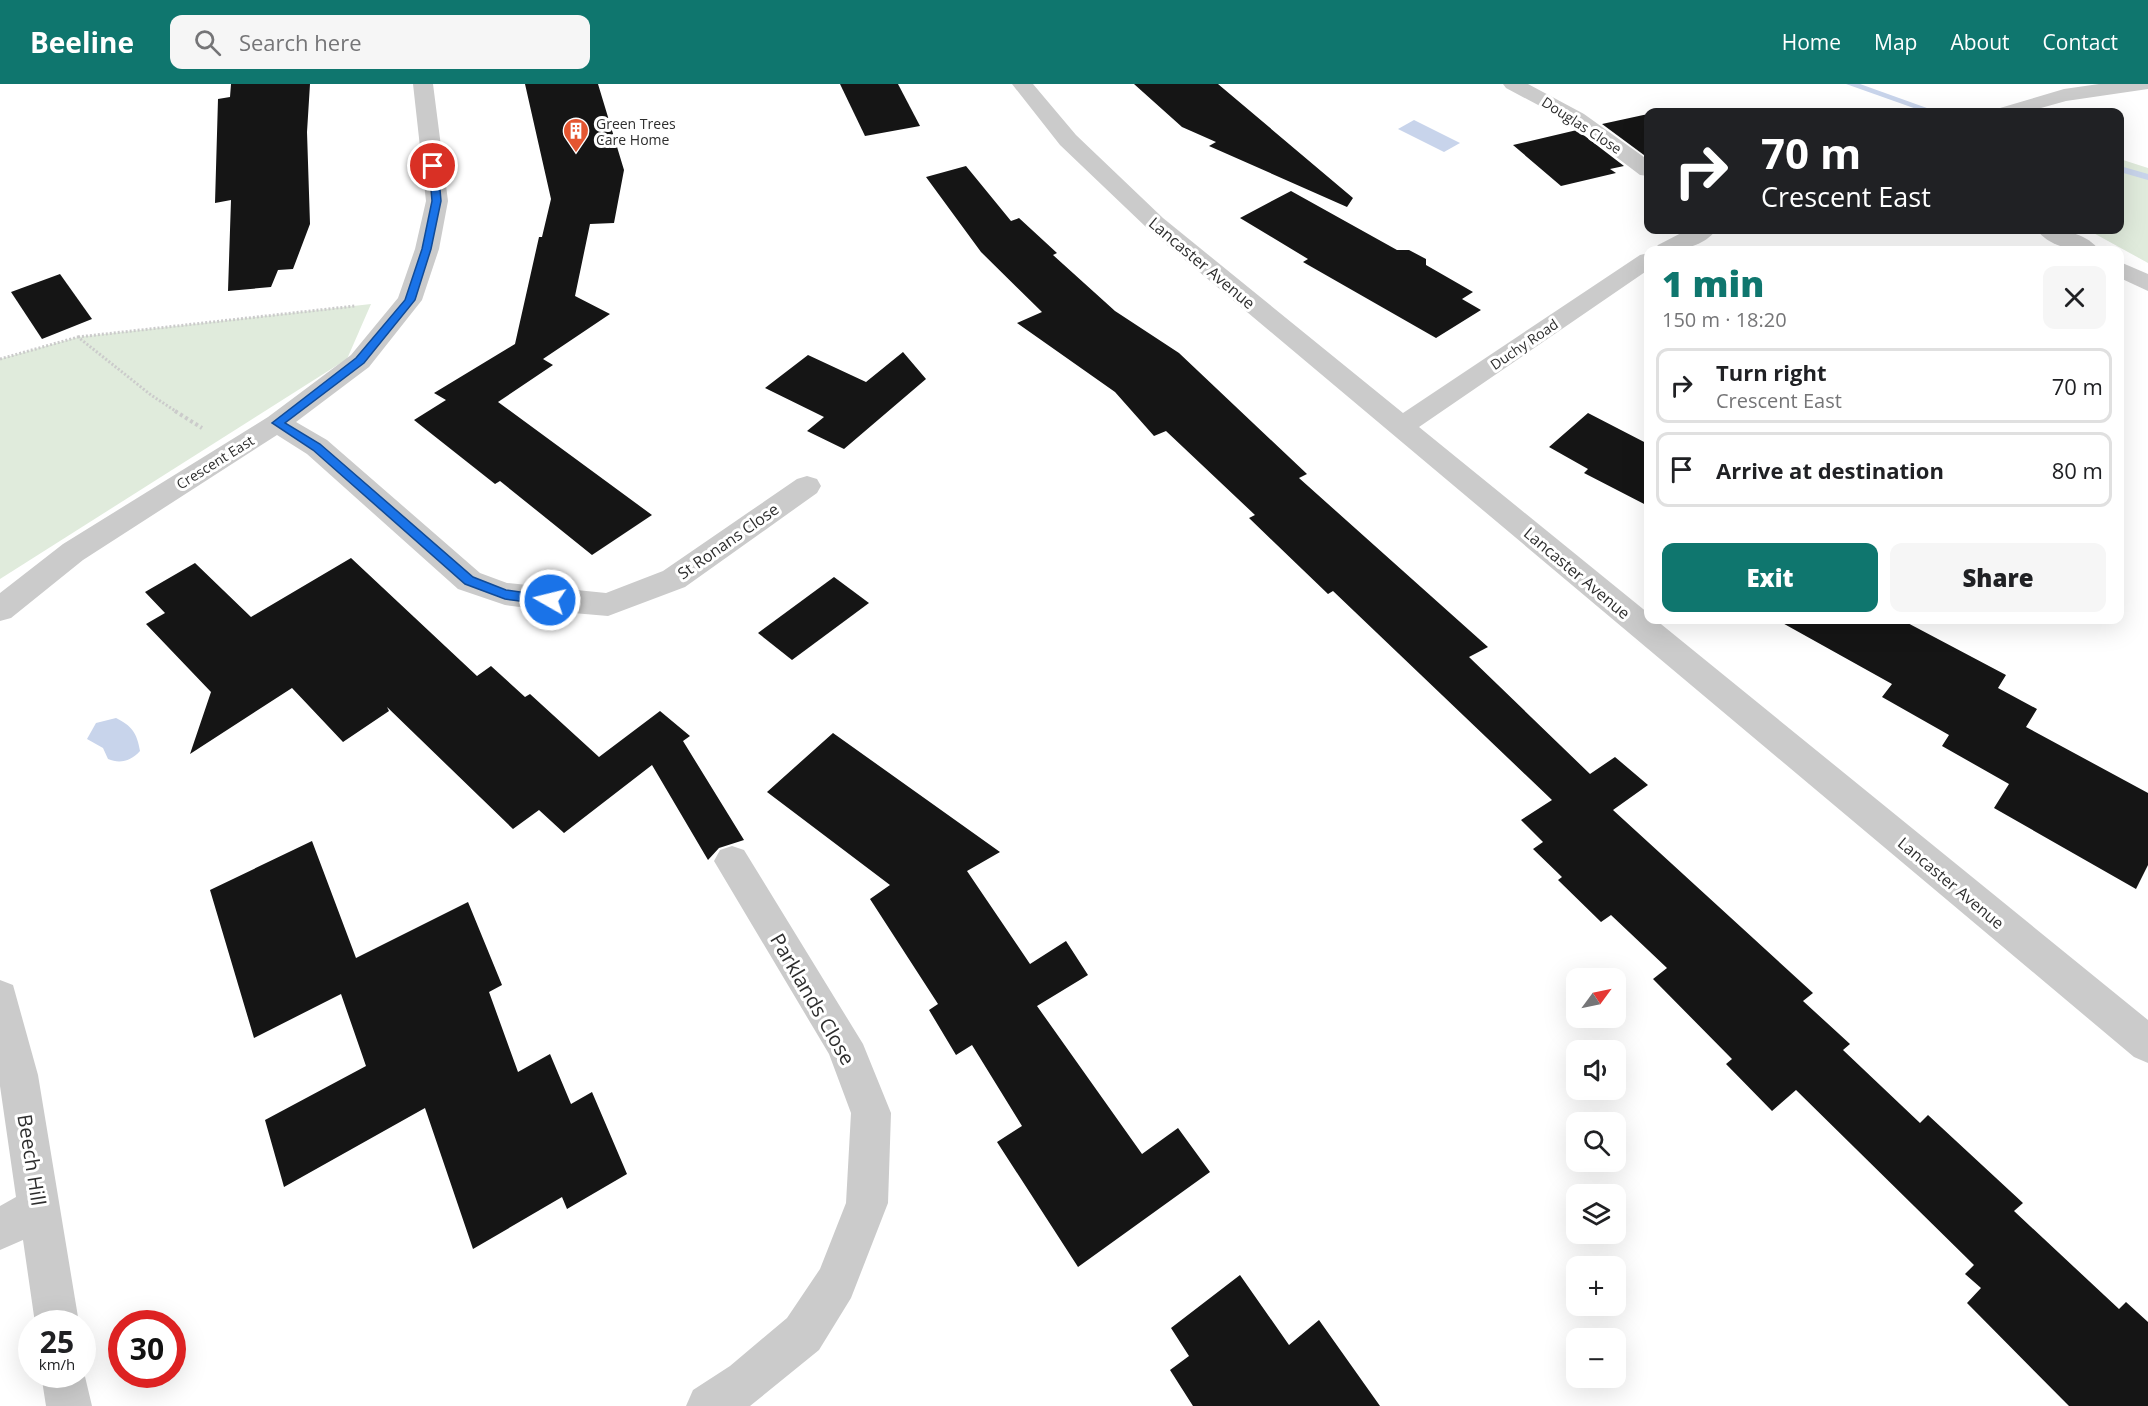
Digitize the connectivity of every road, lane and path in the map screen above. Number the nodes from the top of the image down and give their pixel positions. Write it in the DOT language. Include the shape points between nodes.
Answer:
graph roads {
  1 [pos="423,84"];
  2 [pos="1022,84"];
  3 [pos="1513,84"];
  4 [pos="2143,84"];
  5 [pos="2099,86"];
  6 [pos="2020,108"];
  7 [pos="1644,167"];
  8 [pos="1696,234"];
  9 [pos="2057,234"];
  10 [pos="1674,246"];
  11 [pos="2079,246"];
  12 [pos="1644,263"];
  13 [pos="2124,271"];
  14 [pos="2148,284"];
  15 [pos="410,300"];
  16 [pos="78,337"];
  17 [pos="0,358"];
  18 [pos="277,423"];
  19 [pos="1399,426"];
  20 [pos="236,449"];
  21 [pos="807,486"];
  22 [pos="0,610"];
  23 [pos="732,861"];
  24 [pos="0,998"];
  25 [pos="2148,1044"];
  26 [pos="39,1208"];
  27 [pos="0,1229"];
  28 [pos="55,1310"];
  29 [pos="66,1388"];
  30 [pos="69,1406"];
  31 [pos="709,1406"];
  1 -- 15 [label="street, Crescent East" via="437,201"];
  2 -- 19 [label="street, Lancaster Avenue" via="1068,140 1155,223"];
  3 -- 7 [label="street, Douglas Close" via="1577,118"];
  4 -- 5 [label="street"];
  5 -- 6 [label="street"];
  8 -- 10 [label="street"];
  9 -- 11 [label="street"];
  12 -- 19 [label="street, Duchy Road"];
  13 -- 14 [label="street"];
  15 -- 16 [label="path"];
  15 -- 18 [label="street, Crescent East" via="360,361"];
  16 -- 17 [label="path"];
  16 -- 20 [label="path" via="151,394"];
  18 -- 20 [label="street, Crescent East"];
  18 -- 21 [label="street, St Ronans Close" via="316,447 469,581 505,594 550,600 608,604 674,579"];
  19 -- 25 [label="street, Lancaster Avenue"];
  20 -- 22 [label="street, Crescent East" via="73,552"];
  23 -- 31 [label="street, Parklands Close" via="843,1044 871,1113 870,1147 867,1203 836,1283 803,1334 746,1382"];
  24 -- 26 [label="street, Beech Hill" via="18,1075"];
  26 -- 27 [label="street"];
  26 -- 28 [label="street, Beech Hill"];
  29 -- 30 [label="street"];
}
